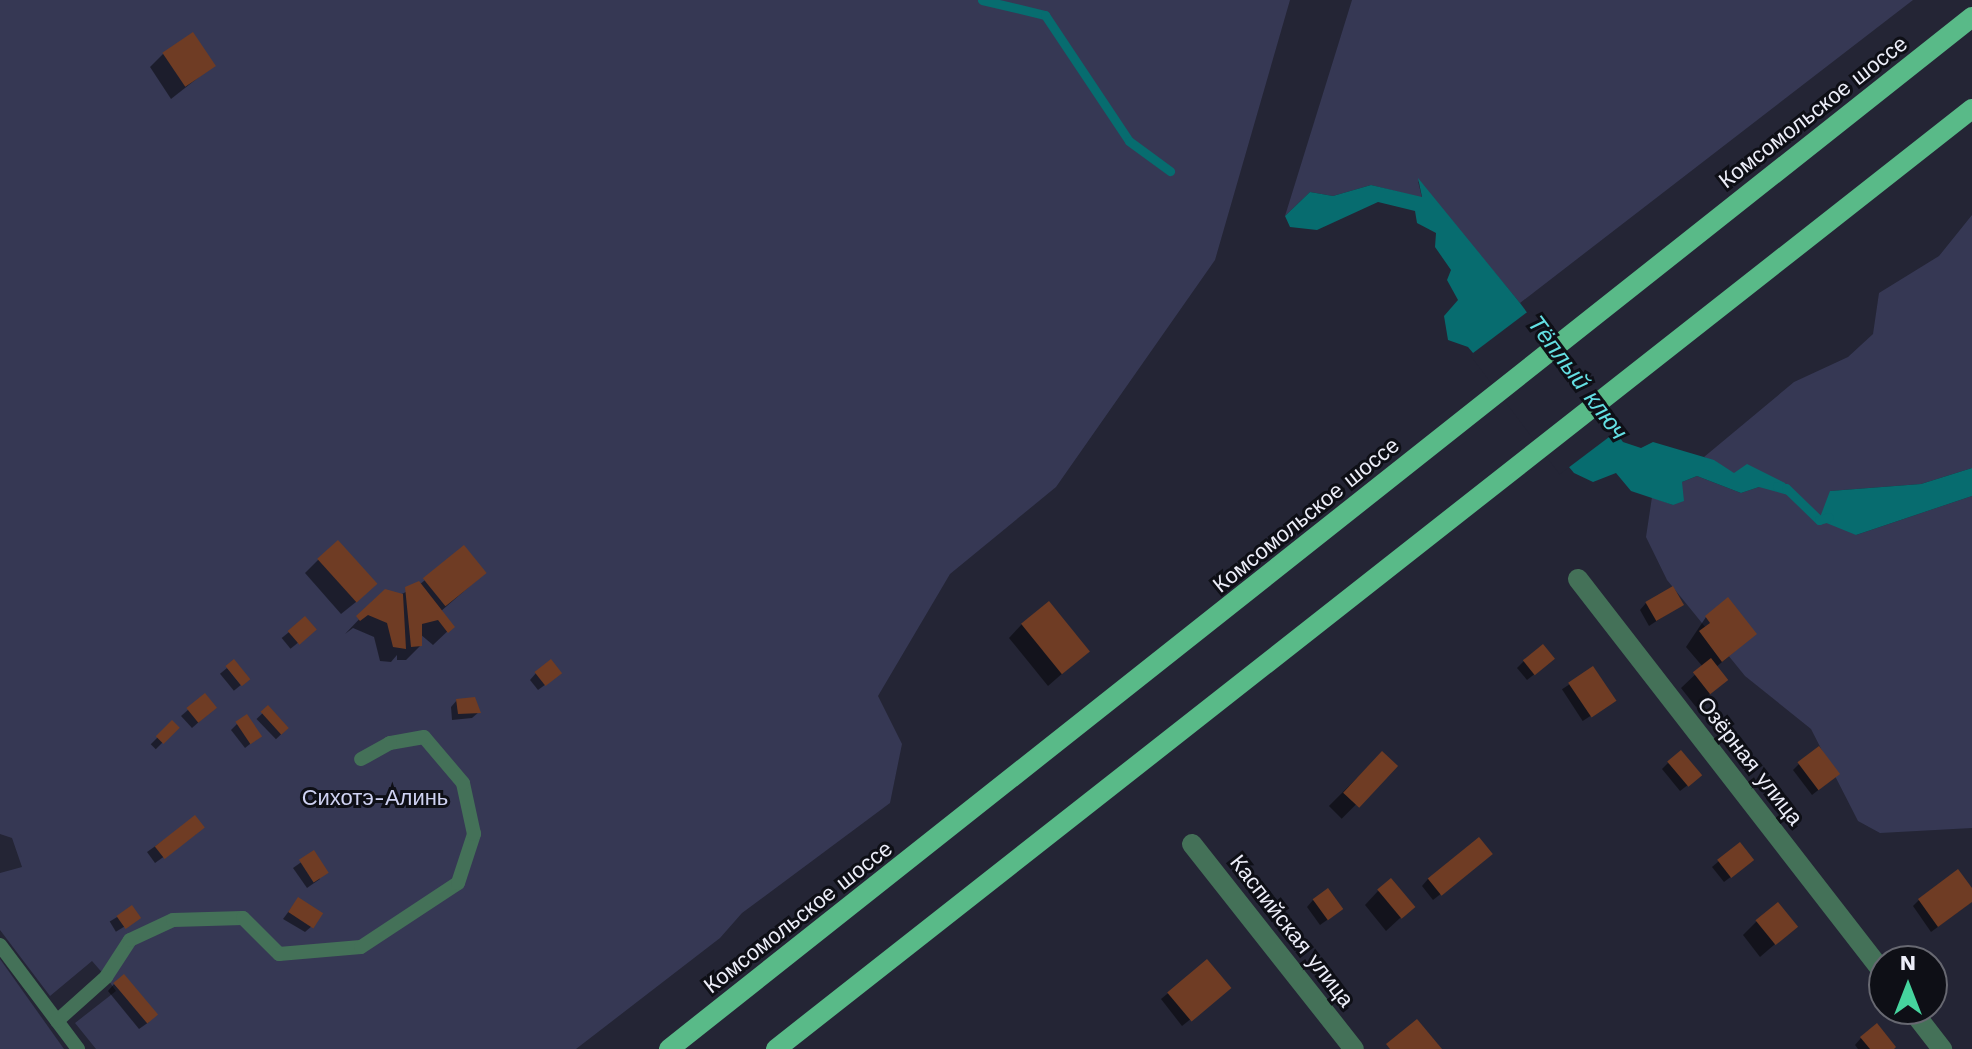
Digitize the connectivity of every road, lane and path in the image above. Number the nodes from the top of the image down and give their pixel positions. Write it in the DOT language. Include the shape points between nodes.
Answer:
graph roads {
  1 [pos="1972,17"];
  2 [pos="1972,109"];
  3 [pos="1578,579"];
  4 [pos="361,759"];
  5 [pos="1192,844"];
  6 [pos="0,945"];
  7 [pos="1868,953"];
  8 [pos="57,1021"];
  9 [pos="1923,1025"];
  10 [pos="78,1049"];
  11 [pos="669,1049"];
  12 [pos="776,1049"];
  13 [pos="1354,1049"];
  14 [pos="1942,1049"];
  1 -- 11 [label="main road, Комсомольское шоссе"];
  2 -- 12 [label="main road"];
  3 -- 7 [label="street, Озёрная улица"];
  4 -- 8 [label="lane" via="390,743 424,737 463,783 474,834 458,883 361,947 279,954 243,918 173,920 130,940 106,977"];
  5 -- 13 [label="street, Каспийская улица"];
  6 -- 8 [label="lane"];
  8 -- 10 [label="lane"];
  9 -- 14 [label="street"];
}
